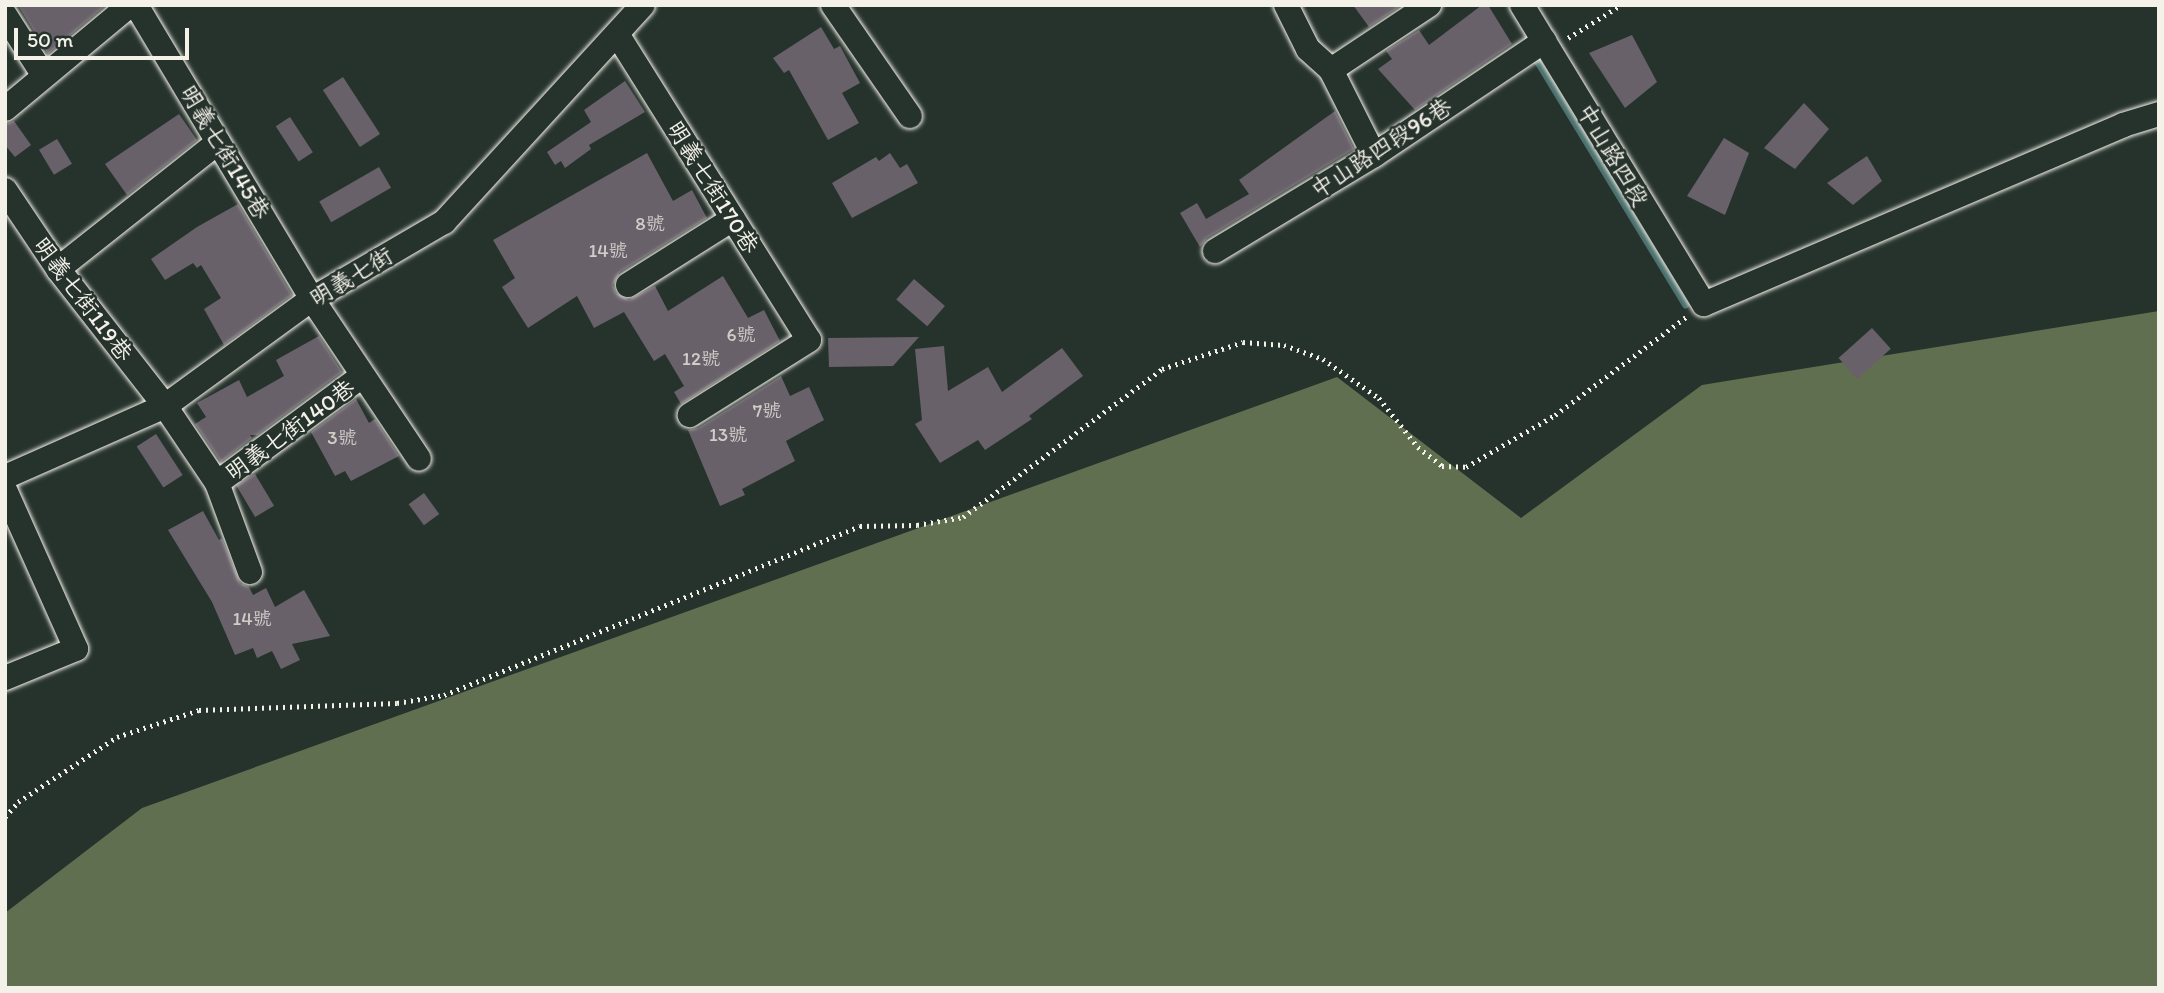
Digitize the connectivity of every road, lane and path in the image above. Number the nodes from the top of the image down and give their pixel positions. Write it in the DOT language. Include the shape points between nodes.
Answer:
graph roads {
  1 [pos="130,5"];
  2 [pos="136,5"];
  3 [pos="643,5"];
  4 [pos="833,5"];
  5 [pos="1286,5"];
  6 [pos="1429,5"];
  7 [pos="1522,5"];
  8 [pos="1621,5"];
  9 [pos="5,15"];
  10 [pos="617,34"];
  11 [pos="1546,45"];
  12 [pos="1331,70"];
  13 [pos="44,76"];
  14 [pos="5,110"];
  15 [pos="2159,114"];
  16 [pos="910,116"];
  17 [pos="218,142"];
  18 [pos="1374,155"];
  19 [pos="5,190"];
  20 [pos="733,219"];
  21 [pos="1215,251"];
  22 [pos="58,269"];
  23 [pos="628,285"];
  24 [pos="312,299"];
  25 [pos="1704,304"];
  26 [pos="362,376"];
  27 [pos="165,406"];
  28 [pos="690,415"];
  29 [pos="419,459"];
  30 [pos="5,477"];
  31 [pos="217,483"];
  32 [pos="5,490"];
  33 [pos="250,572"];
  34 [pos="5,678"];
  35 [pos="5,817"];
  1 -- 13 [label="street"];
  2 -- 17 [label="street, 明義七街145巷"];
  3 -- 10 [label="street, 明義七街"];
  4 -- 16 [label="street"];
  5 -- 12 [label="street" via="1308,49"];
  6 -- 12 [label="street"];
  7 -- 11 [label="street, 中山路四段"];
  8 -- 11 [label="path"];
  9 -- 13 [label="street"];
  10 -- 20 [label="street, 明義七街170巷"];
  10 -- 24 [label="street, 明義七街" via="444,222"];
  11 -- 18 [label="street, 中山路四段96巷"];
  11 -- 25 [label="street, 中山路四段"];
  12 -- 18 [label="street"];
  13 -- 14 [label="street"];
  15 -- 25 [label="street" via="2123,125"];
  17 -- 22 [label="street"];
  17 -- 24 [label="street, 明義七街145巷"];
  18 -- 21 [label="street, 中山路四段96巷"];
  19 -- 22 [label="street, 明義七街119巷"];
  20 -- 23 [label="street"];
  20 -- 28 [label="street, 明義七街170巷" via="809,340"];
  22 -- 27 [label="street, 明義七街119巷"];
  24 -- 26 [label="street, 明義七街145巷"];
  24 -- 27 [label="street, 明義七街"];
  25 -- 35 [label="path" via="1555,415 1466,467 1442,466 1378,398 1322,359 1283,345 1243,342 1162,369 962,517 917,525 860,526 444,695 397,703 199,710 117,737 18,802"];
  26 -- 29 [label="street, 明義七街145巷"];
  26 -- 31 [label="street, 明義七街140巷"];
  27 -- 30 [label="street, 明義七街"];
  27 -- 31 [label="street, 明義七街119巷"];
  31 -- 33 [label="street, 明義七街119巷"];
  32 -- 34 [label="street" via="75,649"];
}
